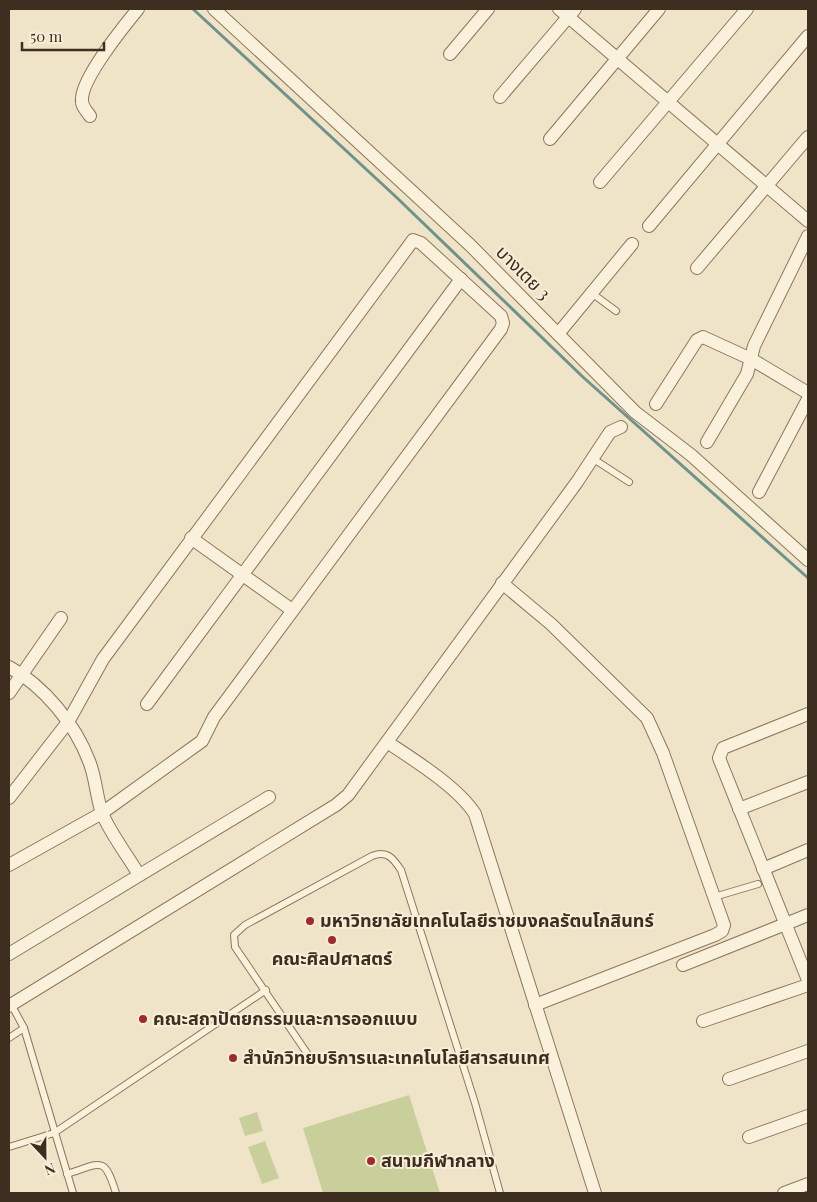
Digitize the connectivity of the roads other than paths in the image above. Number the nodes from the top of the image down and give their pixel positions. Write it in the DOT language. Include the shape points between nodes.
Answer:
graph roads {
  1 [pos="138,9"];
  2 [pos="214,9"];
  3 [pos="488,9"];
  4 [pos="659,9"];
  5 [pos="747,9"];
  6 [pos="567,11"];
  7 [pos="808,36"];
  8 [pos="450,54"];
  9 [pos="617,58"];
  10 [pos="500,96"];
  11 [pos="668,102"];
  12 [pos="90,116"];
  13 [pos="808,138"];
  14 [pos="550,139"];
  15 [pos="717,143"];
  16 [pos="600,182"];
  17 [pos="766,185"];
  18 [pos="808,221"];
  19 [pos="649,226"];
  20 [pos="808,236"];
  21 [pos="632,244"];
  22 [pos="697,268"];
  23 [pos="461,279"];
  24 [pos="592,294"];
  25 [pos="616,311"];
  26 [pos="558,334"];
  27 [pos="751,359"];
  28 [pos="808,393"];
  29 [pos="808,399"];
  30 [pos="656,404"];
  31 [pos="622,427"];
  32 [pos="707,442"];
  33 [pos="592,458"];
  34 [pos="629,482"];
  35 [pos="759,492"];
  36 [pos="191,538"];
  37 [pos="808,560"];
  38 [pos="241,575"];
  39 [pos="502,583"];
  40 [pos="292,610"];
  41 [pos="61,618"];
  42 [pos="9,667"];
  43 [pos="22,674"];
  44 [pos="9,693"];
  45 [pos="147,704"];
  46 [pos="808,714"];
  47 [pos="68,722"];
  48 [pos="387,742"];
  49 [pos="808,782"];
  50 [pos="269,796"];
  51 [pos="9,798"];
  52 [pos="739,809"];
  53 [pos="102,813"];
  54 [pos="808,850"];
  55 [pos="9,864"];
  56 [pos="763,869"];
  57 [pos="139,875"];
  58 [pos="758,884"];
  59 [pos="714,897"];
  60 [pos="808,915"];
  61 [pos="785,925"];
  62 [pos="9,954"];
  63 [pos="683,964"];
  64 [pos="808,980"];
  65 [pos="808,985"];
  66 [pos="266,990"];
  67 [pos="10,1005"];
  68 [pos="535,1006"];
  69 [pos="703,1022"];
  70 [pos="24,1028"];
  71 [pos="9,1038"];
  72 [pos="808,1051"];
  73 [pos="311,1060"];
  74 [pos="729,1079"];
  75 [pos="808,1116"];
  76 [pos="54,1133"];
  77 [pos="749,1136"];
  78 [pos="9,1147"];
  79 [pos="67,1174"];
  80 [pos="808,1184"];
  81 [pos="73,1193"];
  82 [pos="116,1193"];
  83 [pos="500,1193"];
  84 [pos="595,1193"];
  85 [pos="784,1193"];
  1 -- 12 [label="street" via="100,59 85,85 82,105"];
  2 -- 26 [label="street, บางเตย 3" via="432,209"];
  3 -- 8 [label="street"];
  4 -- 9 [label="street"];
  5 -- 11 [label="street"];
  6 -- 9 [label="street"];
  6 -- 10 [label="street"];
  7 -- 15 [label="street"];
  9 -- 11 [label="street"];
  9 -- 14 [label="street"];
  11 -- 15 [label="street"];
  11 -- 16 [label="street"];
  13 -- 17 [label="street"];
  15 -- 17 [label="street"];
  15 -- 19 [label="street"];
  17 -- 18 [label="street"];
  17 -- 22 [label="street"];
  20 -- 27 [label="street" via="754,346"];
  21 -- 24 [label="street"];
  23 -- 36 [label="street" via="421,242 413,240"];
  23 -- 38 [label="street"];
  23 -- 40 [label="street" via="501,316 502,330"];
  24 -- 25 [label="lane"];
  24 -- 26 [label="street"];
  26 -- 37 [label="street, บางเตย 3" via="635,412 692,456"];
  27 -- 28 [label="street"];
  27 -- 30 [label="street" via="701,338"];
  27 -- 32 [label="street" via="747,374"];
  29 -- 35 [label="street"];
  31 -- 33 [label="street" via="610,432"];
  33 -- 34 [label="lane"];
  33 -- 39 [label="street"];
  36 -- 38 [label="street"];
  36 -- 47 [label="street" via="103,658"];
  38 -- 40 [label="street"];
  38 -- 45 [label="street"];
  39 -- 48 [label="street"];
  39 -- 59 [label="street" via="551,624 647,718 658,739"];
  40 -- 53 [label="street" via="214,717 202,741"];
  41 -- 43 [label="street"];
  42 -- 43 [label="street"];
  43 -- 44 [label="street"];
  43 -- 47 [label="street"];
  46 -- 52 [label="street" via="722,748 719,758"];
  47 -- 51 [label="street"];
  47 -- 53 [label="street" via="89,761"];
  48 -- 67 [label="street" via="348,795 336,805"];
  48 -- 68 [label="street" via="425,767 475,814"];
  49 -- 52 [label="street"];
  50 -- 57 [label="street"];
  52 -- 56 [label="street"];
  53 -- 55 [label="street"];
  53 -- 57 [label="street"];
  54 -- 56 [label="street"];
  56 -- 61 [label="street"];
  57 -- 62 [label="street"];
  58 -- 59 [label="lane"];
  59 -- 68 [label="street" via="724,925 722,931"];
  60 -- 61 [label="street"];
  61 -- 63 [label="street"];
  61 -- 64 [label="street"];
  65 -- 69 [label="street"];
  66 -- 73 [label="lane"];
  66 -- 76 [label="lane"];
  66 -- 83 [label="lane" via="235,948 234,935 245,924 380,852 394,859 401,870"];
  67 -- 70 [label="lane"];
  68 -- 84 [label="street"];
  70 -- 71 [label="lane"];
  70 -- 76 [label="lane"];
  72 -- 74 [label="street"];
  75 -- 77 [label="street"];
  76 -- 78 [label="lane"];
  76 -- 79 [label="lane"];
  79 -- 81 [label="lane"];
  79 -- 82 [label="lane" via="98,1164 104,1166 109,1170"];
  80 -- 85 [label="street"];
}
